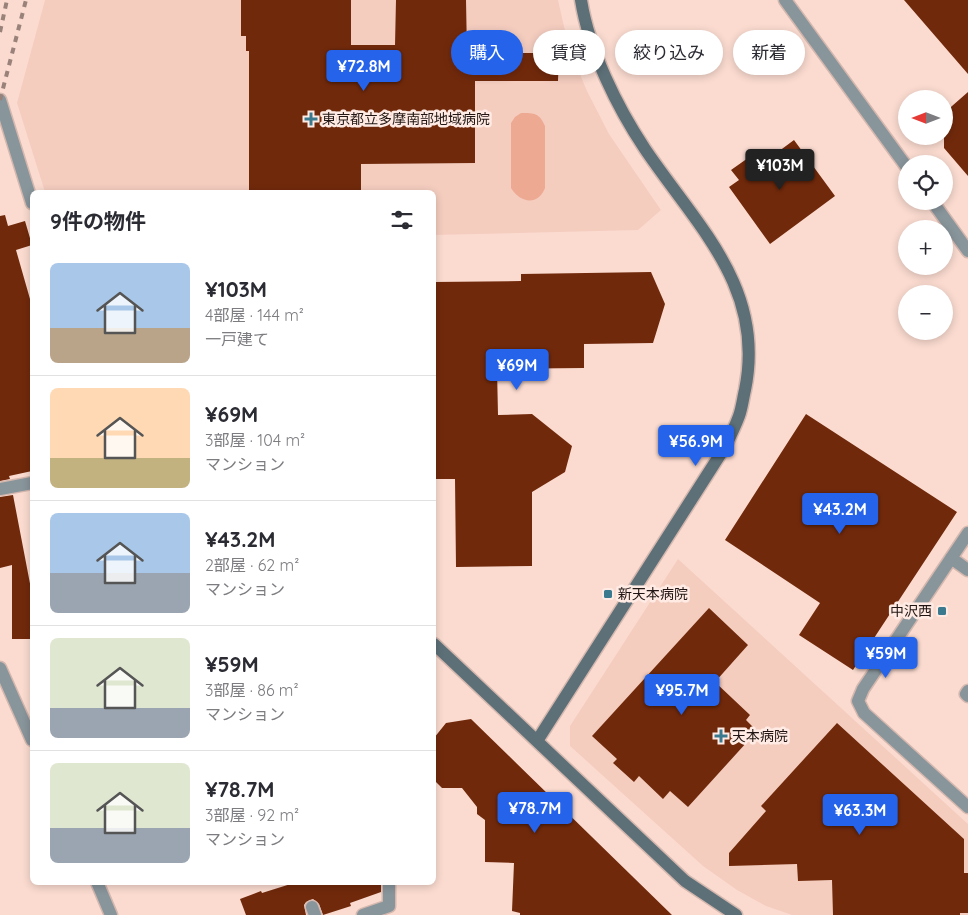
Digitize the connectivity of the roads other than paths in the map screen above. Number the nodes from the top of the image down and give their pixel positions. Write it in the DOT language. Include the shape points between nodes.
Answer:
graph roads {
  1 [pos="581,0"];
  2 [pos="785,0"];
  3 [pos="0,100"];
  4 [pos="898,155"];
  5 [pos="30,197"];
  6 [pos="938,210"];
  7 [pos="968,251"];
  8 [pos="30,483"];
  9 [pos="0,489"];
  10 [pos="968,533"];
  11 [pos="951,558"];
  12 [pos="968,570"];
  13 [pos="436,646"];
  14 [pos="0,668"];
  15 [pos="968,691"];
  16 [pos="968,696"];
  17 [pos="30,736"];
  18 [pos="536,741"];
  19 [pos="968,807"];
  20 [pos="97,885"];
  21 [pos="389,885"];
  22 [pos="111,915"];
  23 [pos="363,915"];
  24 [pos="736,915"];
  1 -- 18 [label="street" via="595,51 625,117 725,262 744,311 749,364 739,415 725,447"];
  2 -- 4 [label="street"];
  3 -- 5 [label="street"];
  6 -- 7 [label="street"];
  8 -- 9 [label="street"];
  10 -- 11 [label="street"];
  11 -- 12 [label="street"];
  11 -- 19 [label="street" via="858,701 864,713"];
  13 -- 18 [label="street"];
  14 -- 17 [label="street"];
  15 -- 16 [label="street"];
  18 -- 24 [label="street" via="685,881"];
  20 -- 22 [label="street"];
  21 -- 23 [label="street" via="389,906"];
}
